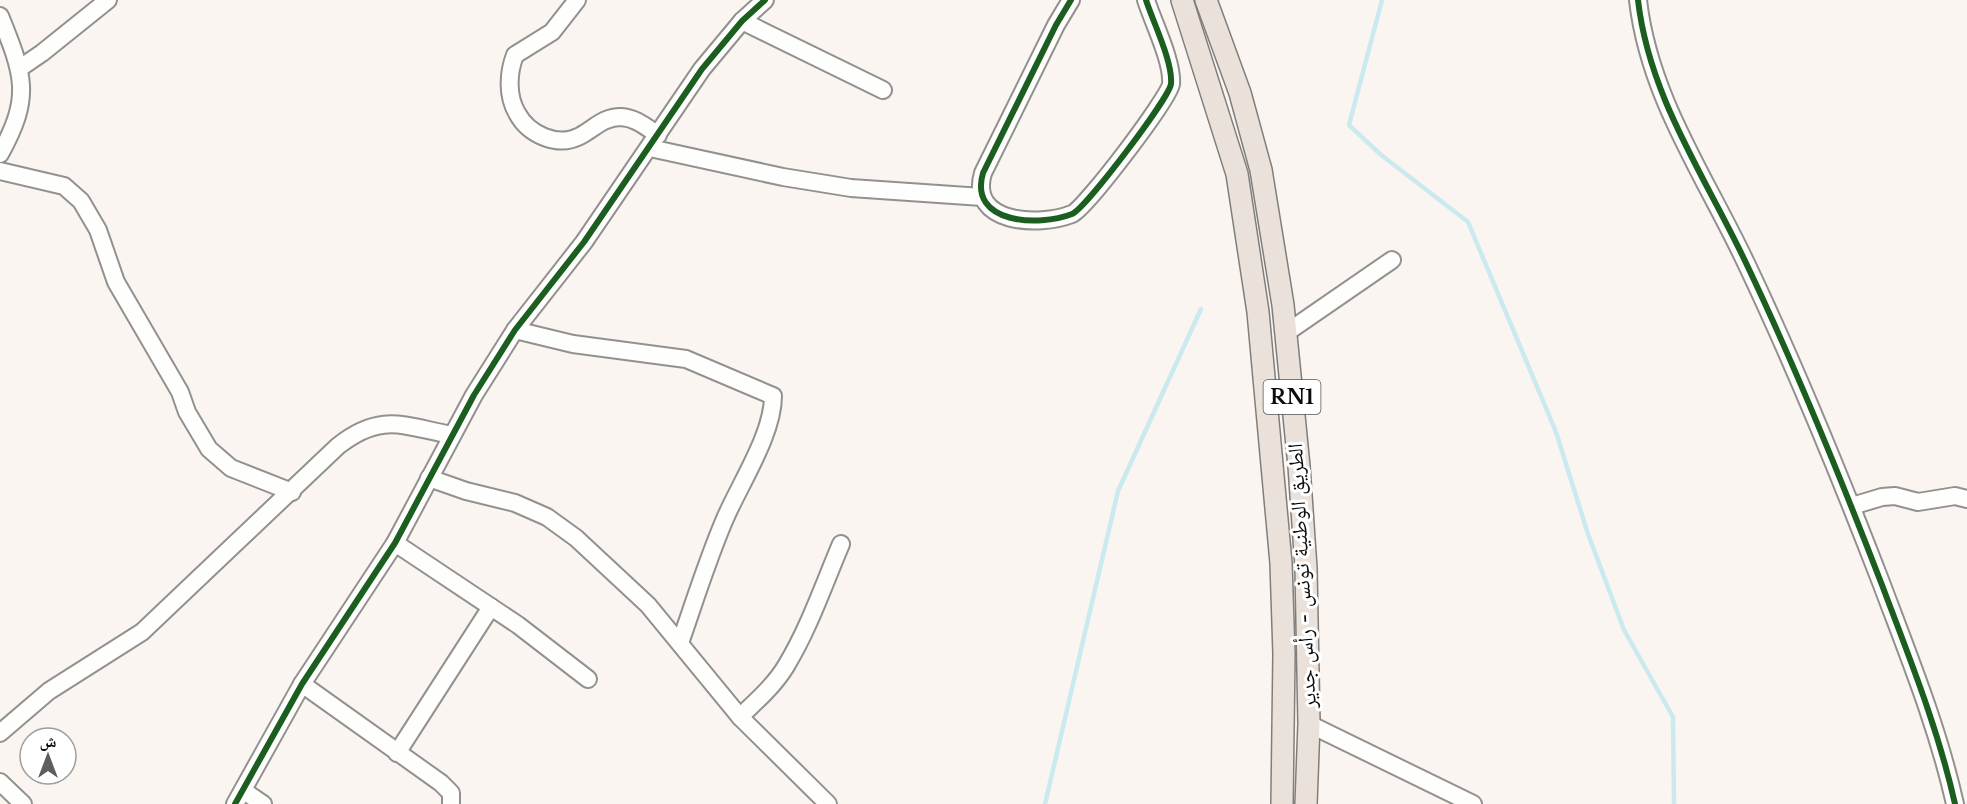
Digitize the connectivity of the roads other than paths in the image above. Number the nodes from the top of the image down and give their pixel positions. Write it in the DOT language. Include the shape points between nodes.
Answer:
graph roads {
  1 [pos="108,0"];
  2 [pos="577,0"];
  3 [pos="765,0"];
  4 [pos="1071,0"];
  5 [pos="1146,0"];
  6 [pos="1182,0"];
  7 [pos="1206,0"];
  8 [pos="1638,0"];
  9 [pos="0,16"];
  10 [pos="742,21"];
  11 [pos="0,60"];
  12 [pos="19,64"];
  13 [pos="883,90"];
  14 [pos="654,141"];
  15 [pos="0,154"];
  16 [pos="0,171"];
  17 [pos="982,197"];
  18 [pos="1392,260"];
  19 [pos="515,330"];
  20 [pos="1286,333"];
  21 [pos="452,435"];
  22 [pos="429,478"];
  23 [pos="292,492"];
  24 [pos="1967,498"];
  25 [pos="1852,506"];
  26 [pos="395,543"];
  27 [pos="841,544"];
  28 [pos="491,607"];
  29 [pos="680,643"];
  30 [pos="588,679"];
  31 [pos="302,684"];
  32 [pos="740,717"];
  33 [pos="1309,724"];
  34 [pos="0,733"];
  35 [pos="397,753"];
  36 [pos="0,782"];
  37 [pos="239,797"];
  38 [pos="23,804"];
  39 [pos="263,804"];
  40 [pos="451,804"];
  41 [pos="828,804"];
  42 [pos="1282,804"];
  43 [pos="1306,804"];
  44 [pos="1473,804"];
  45 [pos="1955,804"];
  1 -- 12 [label="street"];
  2 -- 14 [label="street" via="552,32 515,55 510,84 516,112 528,129 548,138 578,137 603,120 620,117 636,120"];
  3 -- 10 [label="street"];
  4 -- 17 [label="street" via="987,165 980,185"];
  5 -- 17 [label="street" via="1170,73 1168,94 1101,184 1074,213 1036,222 1000,214"];
  6 -- 42 [label="main road, الطريق الوطنية تونس - رأس جدير / RN1" via="1237,174 1258,312 1281,563"];
  7 -- 20 [label="main road, الطريق الوطنية تونس - رأس جدير / RN1" via="1240,93 1261,170"];
  8 -- 25 [label="street" via="1658,86 1745,261"];
  9 -- 12 [label="street"];
  10 -- 13 [label="street"];
  10 -- 14 [label="street" via="702,69"];
  11 -- 12 [label="street"];
  12 -- 15 [label="street" via="22,97 17,120"];
  14 -- 17 [label="street" via="783,177 851,188"];
  14 -- 19 [label="street" via="584,242"];
  16 -- 23 [label="street" via="64,186 81,201 98,230 120,291 209,449 231,468"];
  18 -- 20 [label="street"];
  19 -- 21 [label="street"];
  19 -- 29 [label="street" via="573,344 686,359 772,396 771,412 757,450 723,522"];
  20 -- 33 [label="main road, الطريق الوطنية تونس - رأس جدير / RN1" via="1306,568"];
  21 -- 22 [label="street"];
  21 -- 23 [label="street" via="381,424 367,427 338,446"];
  22 -- 26 [label="street"];
  22 -- 29 [label="street" via="515,503 547,517 606,565"];
  23 -- 34 [label="street" via="142,632 49,691"];
  24 -- 25 [label="street" via="1918,502 1889,497"];
  25 -- 45 [label="street" via="1932,718"];
  26 -- 28 [label="street"];
  26 -- 31 [label="street"];
  27 -- 32 [label="street" via="786,667"];
  28 -- 30 [label="street"];
  28 -- 35 [label="street"];
  29 -- 32 [label="street"];
  31 -- 35 [label="street"];
  31 -- 37 [label="street"];
  32 -- 41 [label="street"];
  33 -- 43 [label="main road, الطريق الوطنية تونس - رأس جدير / RN1"];
  33 -- 44 [label="street"];
  35 -- 40 [label="street" via="448,789"];
  36 -- 38 [label="street"];
  37 -- 39 [label="street"];
}
